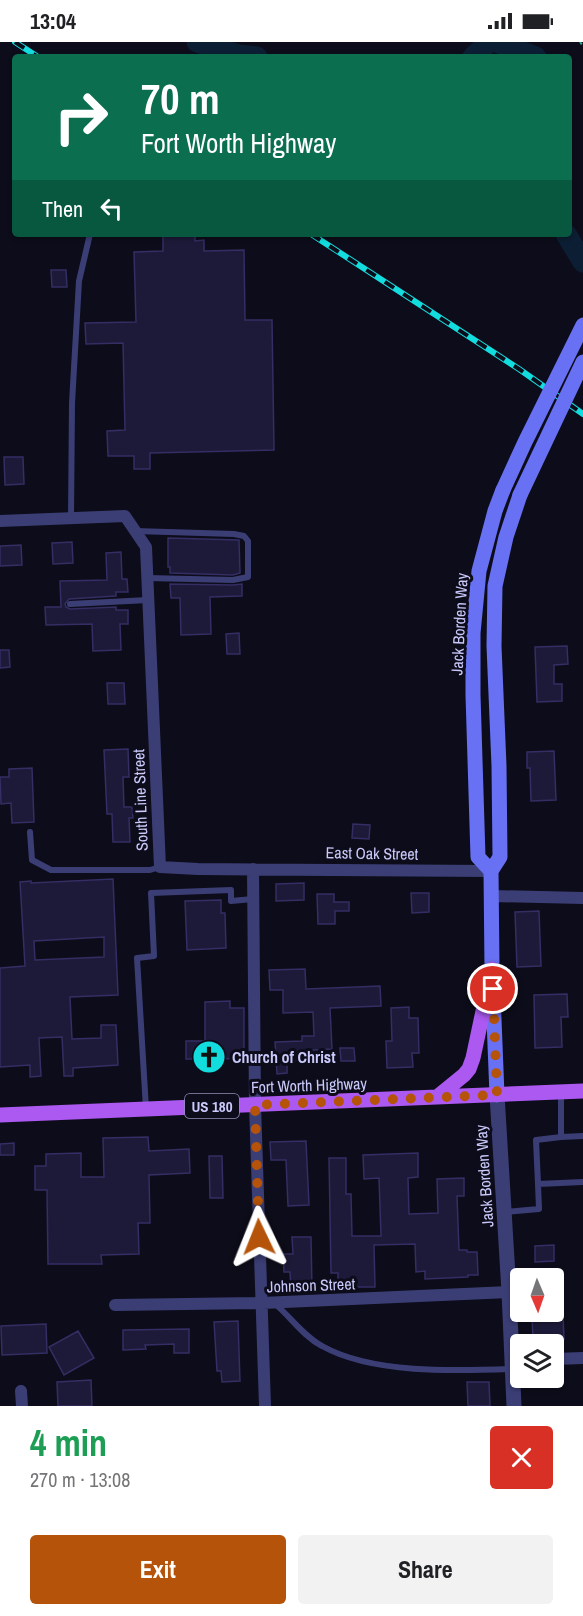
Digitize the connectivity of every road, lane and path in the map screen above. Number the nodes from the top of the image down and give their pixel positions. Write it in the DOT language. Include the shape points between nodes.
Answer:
graph roads {
  1 [pos="580,42"];
  2 [pos="583,46"];
  3 [pos="89,237"];
  4 [pos="583,325"];
  5 [pos="583,362"];
  6 [pos="71,518"];
  7 [pos="0,521"];
  8 [pos="135,531"];
  9 [pos="147,578"];
  10 [pos="148,600"];
  11 [pos="70,604"];
  12 [pos="30,832"];
  13 [pos="160,867"];
  14 [pos="253,869"];
  15 [pos="491,871"];
  16 [pos="492,896"];
  17 [pos="583,898"];
  18 [pos="253,899"];
  19 [pos="492,969"];
  20 [pos="583,1091"];
  21 [pos="561,1092"];
  22 [pos="497,1095"];
  23 [pos="437,1097"];
  24 [pos="255,1105"];
  25 [pos="146,1109"];
  26 [pos="0,1115"];
  27 [pos="583,1136"];
  28 [pos="561,1137"];
  29 [pos="583,1182"];
  30 [pos="538,1184"];
  31 [pos="504,1212"];
  32 [pos="509,1292"];
  33 [pos="268,1303"];
  34 [pos="115,1305"];
  35 [pos="513,1334"];
  36 [pos="583,1358"];
  37 [pos="564,1359"];
  38 [pos="510,1364"];
  39 [pos="514,1388"];
  40 [pos="21,1392"];
  41 [pos="22,1406"];
  42 [pos="265,1406"];
  43 [pos="514,1406"];
  1 -- 2 [label="path"];
  3 -- 6 [label="lane" via="79,281"];
  4 -- 15 [label="main road, Jack Borden Way, bridge" via="503,490 479,571 473,633 478,856"];
  5 -- 15 [label="main road, Jack Borden Way, bridge" via="520,495 495,586 500,857"];
  6 -- 7 [label="street"];
  6 -- 8 [label="street" via="125,516"];
  8 -- 9 [label="street, South Line Street" via="146,547"];
  8 -- 9 [label="lane" via="234,534 244,536 248,542 248,577"];
  9 -- 10 [label="street, South Line Street"];
  10 -- 11 [label="lane"];
  10 -- 13 [label="street, South Line Street"];
  12 -- 13 [label="lane" via="32,860 51,870"];
  13 -- 14 [label="street, South Line Street"];
  14 -- 15 [label="street, East Oak Street"];
  14 -- 18 [label="street"];
  15 -- 16 [label="main road, Jack Borden Way"];
  16 -- 17 [label="street"];
  16 -- 19 [label="main road, Jack Borden Way"];
  18 -- 24 [label="street"];
  18 -- 25 [label="lane" via="231,901 231,890 151,893 154,956 137,958"];
  19 -- 22 [label="main road, Jack Borden Way"];
  19 -- 23 [label="main road" via="469,1069"];
  20 -- 21 [label="main road, Fort Worth Highway / US 180"];
  21 -- 22 [label="main road, Fort Worth Highway / US 180"];
  21 -- 28 [label="lane"];
  22 -- 23 [label="main road, Fort Worth Highway / US 180"];
  22 -- 31 [label="street, Jack Borden Way"];
  23 -- 24 [label="main road, Fort Worth Highway / US 180"];
  24 -- 25 [label="main road, Fort Worth Highway / US 180"];
  24 -- 33 [label="street"];
  25 -- 26 [label="main road, Fort Worth Highway / US 180"];
  27 -- 28 [label="lane"];
  28 -- 30 [label="lane" via="536,1140"];
  29 -- 30 [label="lane"];
  30 -- 31 [label="lane" via="539,1209"];
  31 -- 32 [label="street, Jack Borden Way"];
  32 -- 33 [label="street, Johnson Street"];
  32 -- 35 [label="street, Jack Borden Way"];
  33 -- 34 [label="street, Johnson Street"];
  33 -- 38 [label="lane" via="321,1345 351,1358 424,1369 474,1370"];
  33 -- 42 [label="street"];
  36 -- 37 [label="street"];
  39 -- 43 [label="street, Jack Borden Way"];
  40 -- 41 [label="street"];
}
